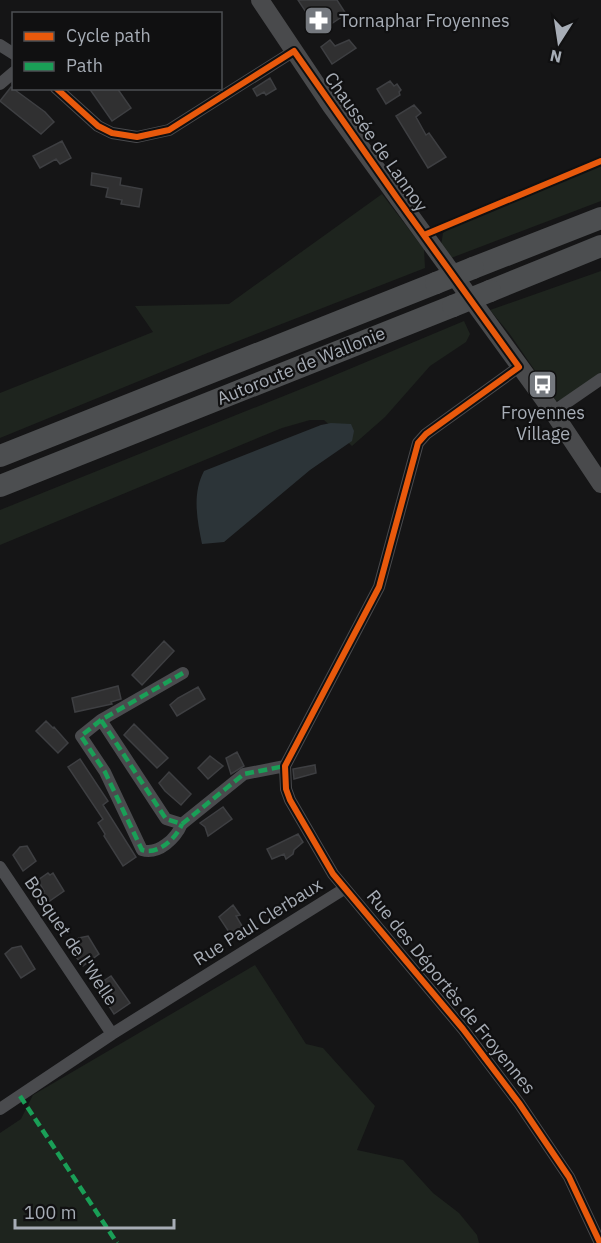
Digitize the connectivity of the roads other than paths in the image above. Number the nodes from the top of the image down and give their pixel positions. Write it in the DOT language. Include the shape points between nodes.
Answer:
graph roads {
  1 [pos="260,0"];
  2 [pos="294,51"];
  3 [pos="12,74"];
  4 [pos="0,84"];
  5 [pos="58,90"];
  6 [pos="601,218"];
  7 [pos="601,246"];
  8 [pos="519,367"];
  9 [pos="601,379"];
  10 [pos="553,412"];
  11 [pos="0,456"];
  12 [pos="601,484"];
  13 [pos="0,486"];
  14 [pos="183,673"];
  15 [pos="101,720"];
  16 [pos="285,766"];
  17 [pos="182,824"];
  18 [pos="0,867"];
  19 [pos="344,889"];
  20 [pos="190,985"];
  21 [pos="112,1034"];
  22 [pos="0,1109"];
  23 [pos="600,1243"];
  1 -- 2 [label="main road, Chaussée de Lannoy"];
  2 -- 5 [label="street" via="169,130 136,137 98,126"];
  2 -- 8 [label="main road, Chaussée de Lannoy"];
  3 -- 4 [label="street"];
  6 -- 11 [label="highway, Autoroute de Wallonie, bridge"];
  7 -- 13 [label="highway, Autoroute de Wallonie, bridge"];
  8 -- 10 [label="main road, Chaussée de Lannoy"];
  8 -- 16 [label="street" via="418,443 379,587"];
  9 -- 10 [label="street"];
  10 -- 12 [label="main road, Chaussée de Lannoy"];
  14 -- 15 [label="street"];
  15 -- 17 [label="street" via="166,819"];
  15 -- 17 [label="street" via="81,736 105,772 142,850 148,852 169,843"];
  16 -- 17 [label="street" via="244,774"];
  16 -- 19 [label="street, Rue des Déportès de Froyennes" via="290,800"];
  18 -- 21 [label="street, Bosquet de l'Welle"];
  19 -- 20 [label="street, Rue Paul Clerbaux"];
  19 -- 23 [label="street, Rue des Déportès de Froyennes" via="463,1029 519,1103 570,1177"];
  20 -- 21 [label="street, Bosquet de l'Welle"];
  21 -- 22 [label="street, Bosquet de l'Welle"];
}
